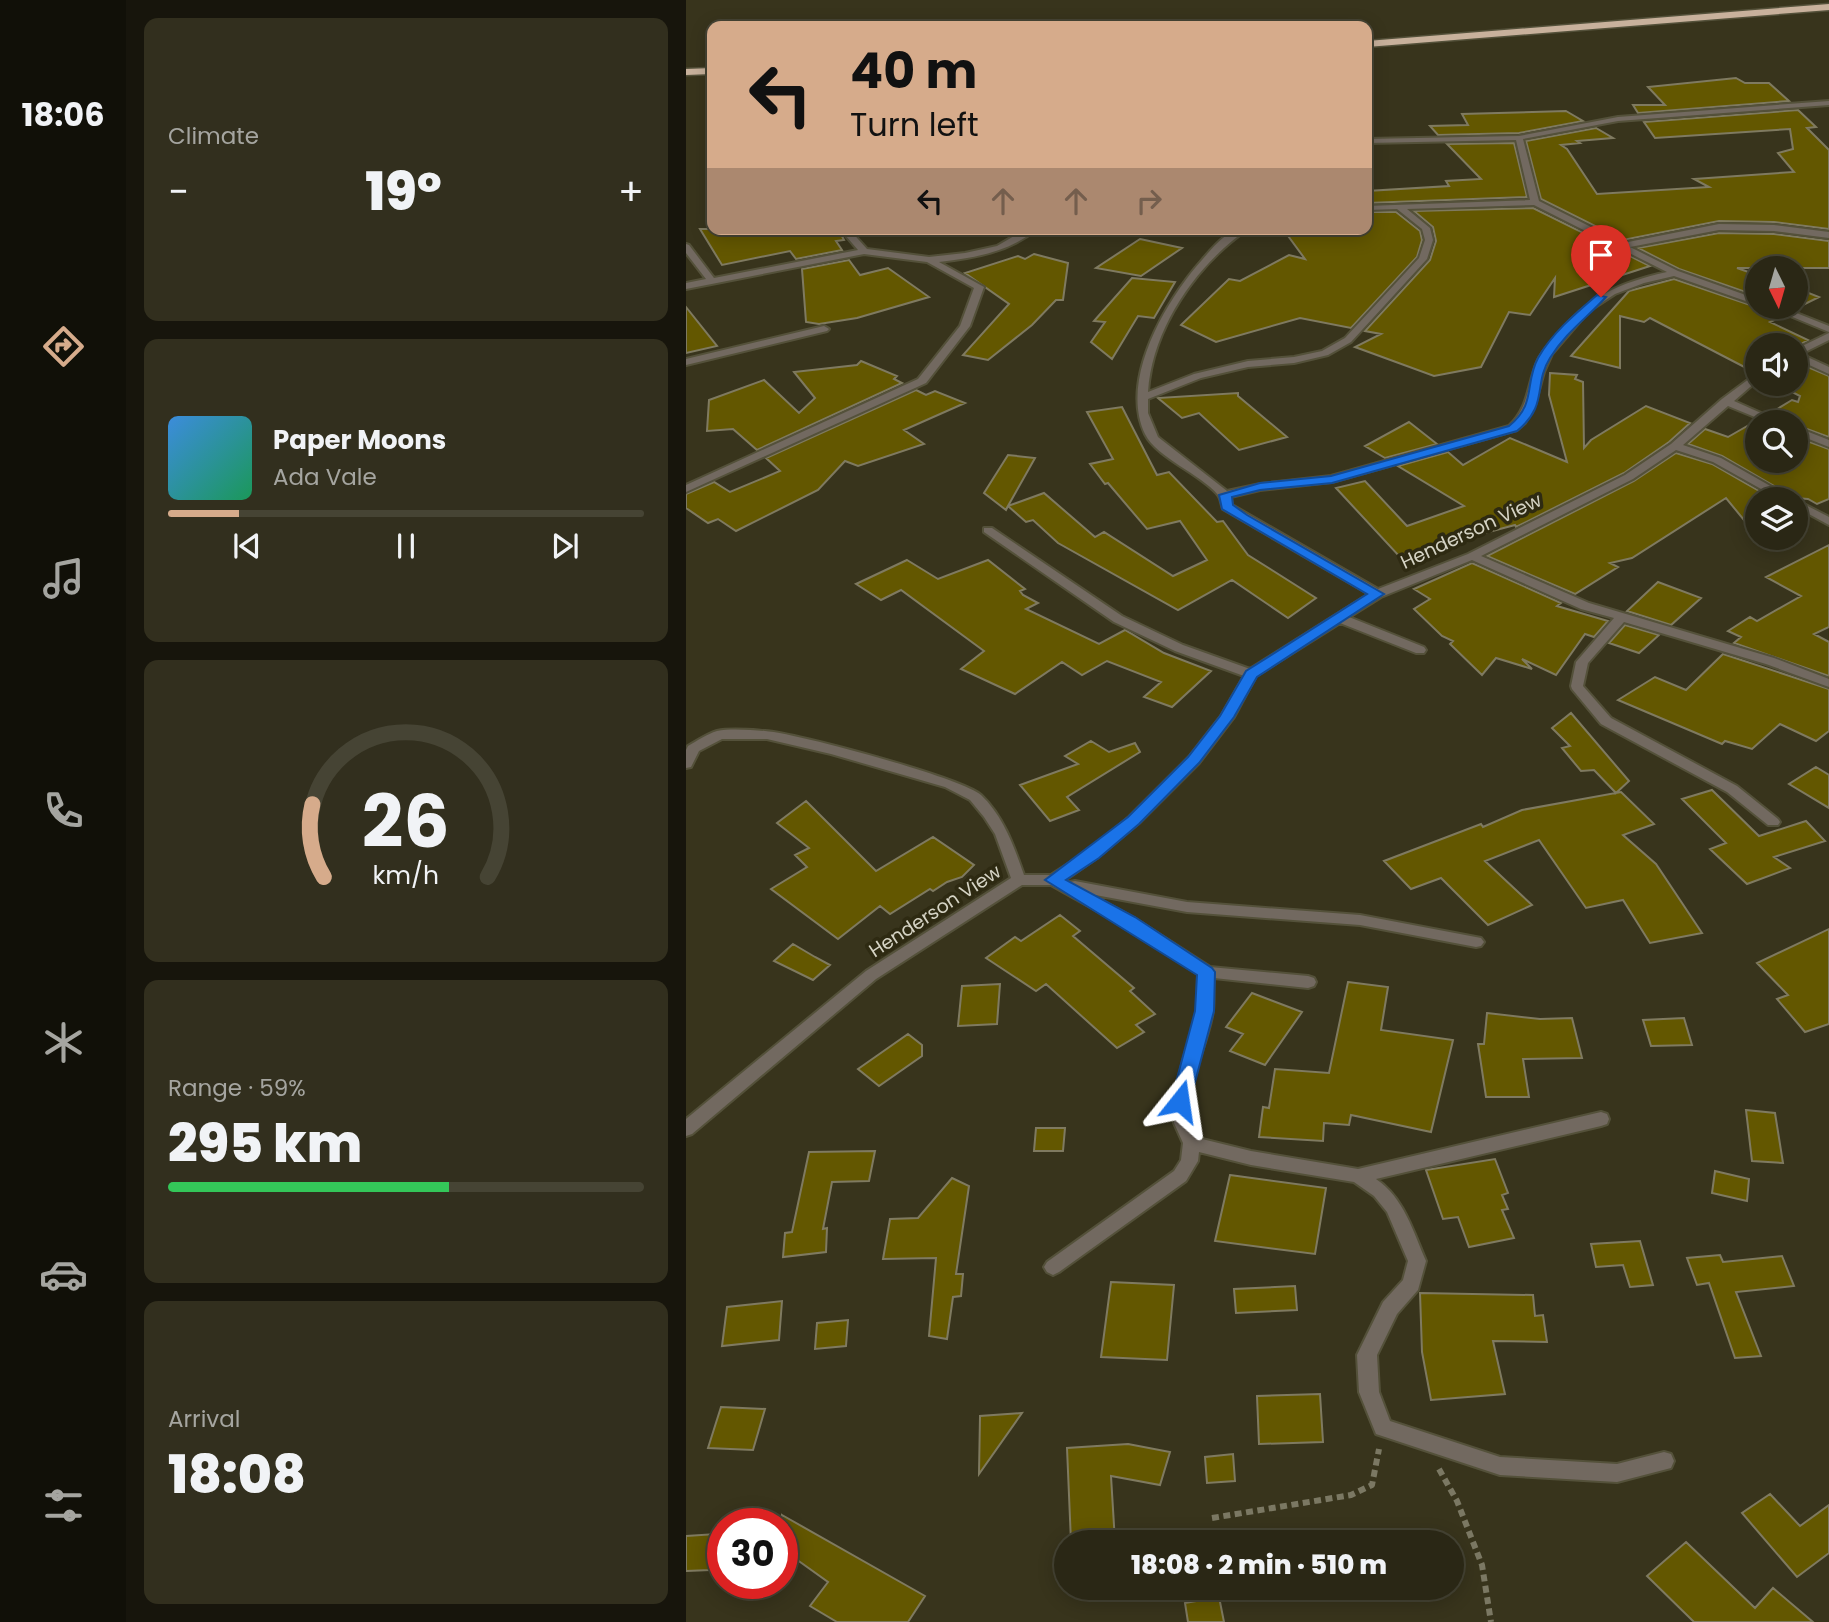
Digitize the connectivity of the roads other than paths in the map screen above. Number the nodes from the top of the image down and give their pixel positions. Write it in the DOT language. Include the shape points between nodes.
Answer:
graph roads {
  1 [pos="1829,0"];
  2 [pos="1829,7"];
  3 [pos="1372,38"];
  4 [pos="1372,44"];
  5 [pos="707,71"];
  6 [pos="686,72"];
  7 [pos="707,78"];
  8 [pos="686,79"];
  9 [pos="1829,103"];
  10 [pos="1519,138"];
  11 [pos="1372,141"];
  12 [pos="1535,202"];
  13 [pos="1372,208"];
  14 [pos="1400,208"];
  15 [pos="1828,233"];
  16 [pos="849,235"];
  17 [pos="1023,235"];
  18 [pos="1230,235"];
  19 [pos="1625,245"];
  20 [pos="686,247"];
  21 [pos="864,251"];
  22 [pos="929,260"];
  23 [pos="1675,273"];
  24 [pos="710,279"];
  25 [pos="686,286"];
  26 [pos="1745,298"];
  27 [pos="1803,319"];
  28 [pos="824,329"];
  29 [pos="1829,329"];
  30 [pos="1829,336"];
  31 [pos="1808,347"];
  32 [pos="1808,360"];
  33 [pos="686,362"];
  34 [pos="1829,371"];
  35 [pos="1745,386"];
  36 [pos="1142,398"];
  37 [pos="1726,401"];
  38 [pos="1747,410"];
  39 [pos="1808,435"];
  40 [pos="1829,444"];
  41 [pos="1675,446"];
  42 [pos="1766,487"];
  43 [pos="686,489"];
  44 [pos="1225,495"];
  45 [pos="1808,510"];
  46 [pos="1829,523"];
  47 [pos="988,530"];
  48 [pos="1472,556"];
  49 [pos="1377,594"];
  50 [pos="1340,618"];
  51 [pos="1622,618"];
  52 [pos="1420,650"];
  53 [pos="1251,674"];
  54 [pos="1829,683"];
  55 [pos="686,764"];
  56 [pos="1773,822"];
  57 [pos="1019,880"];
  58 [pos="1054,880"];
  59 [pos="1476,943"];
  60 [pos="1206,972"];
  61 [pos="1308,982"];
  62 [pos="1601,1119"];
  63 [pos="686,1129"];
  64 [pos="1192,1143"];
  65 [pos="1358,1176"];
  66 [pos="1052,1267"];
  67 [pos="1664,1461"];
  1 -- 3 [label="highway"];
  2 -- 4 [label="highway"];
  5 -- 6 [label="highway"];
  7 -- 8 [label="highway"];
  9 -- 10 [label="street" via="1618,119"];
  10 -- 11 [label="street"];
  10 -- 12 [label="street"];
  12 -- 14 [label="street"];
  12 -- 19 [label="street"];
  13 -- 14 [label="street"];
  14 -- 36 [label="street" via="1426,228 1429,240 1423,259 1348,340 1325,353 1198,376"];
  15 -- 19 [label="street" via="1719,227"];
  16 -- 21 [label="street"];
  17 -- 22 [label="street" via="1000,248"];
  18 -- 36 [label="street" via="1190,276 1169,309 1144,376"];
  19 -- 23 [label="street"];
  20 -- 24 [label="street"];
  21 -- 22 [label="street"];
  21 -- 24 [label="street"];
  22 -- 43 [label="street" via="979,287 965,326 922,381"];
  23 -- 26 [label="street"];
  23 -- 44 [label="street" via="1628,283 1601,297 1573,321 1543,360 1532,407 1513,428 1332,479"];
  24 -- 25 [label="street"];
  27 -- 29 [label="street"];
  28 -- 33 [label="street"];
  30 -- 31 [label="street"];
  32 -- 34 [label="street"];
  35 -- 37 [label="street, Henderson View"];
  36 -- 44 [label="street" via="1151,435"];
  37 -- 38 [label="street"];
  37 -- 41 [label="street, Henderson View"];
  39 -- 40 [label="street"];
  41 -- 42 [label="street" via="1717,460"];
  41 -- 48 [label="street, Henderson View" via="1629,477"];
  44 -- 49 [label="street" via="1227,507 1248,521"];
  45 -- 46 [label="street"];
  47 -- 53 [label="street" via="1118,619"];
  48 -- 49 [label="street, Henderson View"];
  48 -- 51 [label="street"];
  49 -- 50 [label="street, Henderson View"];
  50 -- 52 [label="street"];
  50 -- 53 [label="street, Henderson View"];
  51 -- 54 [label="street" via="1704,639"];
  51 -- 56 [label="street" via="1582,662 1577,686 1591,706 1606,721 1732,789"];
  53 -- 58 [label="street, Henderson View" via="1227,717 1194,760 1134,820"];
  55 -- 57 [label="street" via="693,749 719,735 767,735 950,784 975,797 989,814 1002,834"];
  57 -- 58 [label="street, Henderson View"];
  57 -- 63 [label="street, Henderson View" via="871,975"];
  58 -- 59 [label="street" via="1187,907 1360,920"];
  58 -- 60 [label="street"];
  60 -- 61 [label="street"];
  60 -- 64 [label="street" via="1205,1011 1180,1101 1182,1123"];
  62 -- 65 [label="street"];
  64 -- 65 [label="street"];
  64 -- 66 [label="street" via="1180,1176"];
  65 -- 67 [label="street" via="1394,1208 1417,1261 1411,1284 1390,1308 1367,1355 1369,1392 1383,1428 1500,1466 1617,1473"];
}
